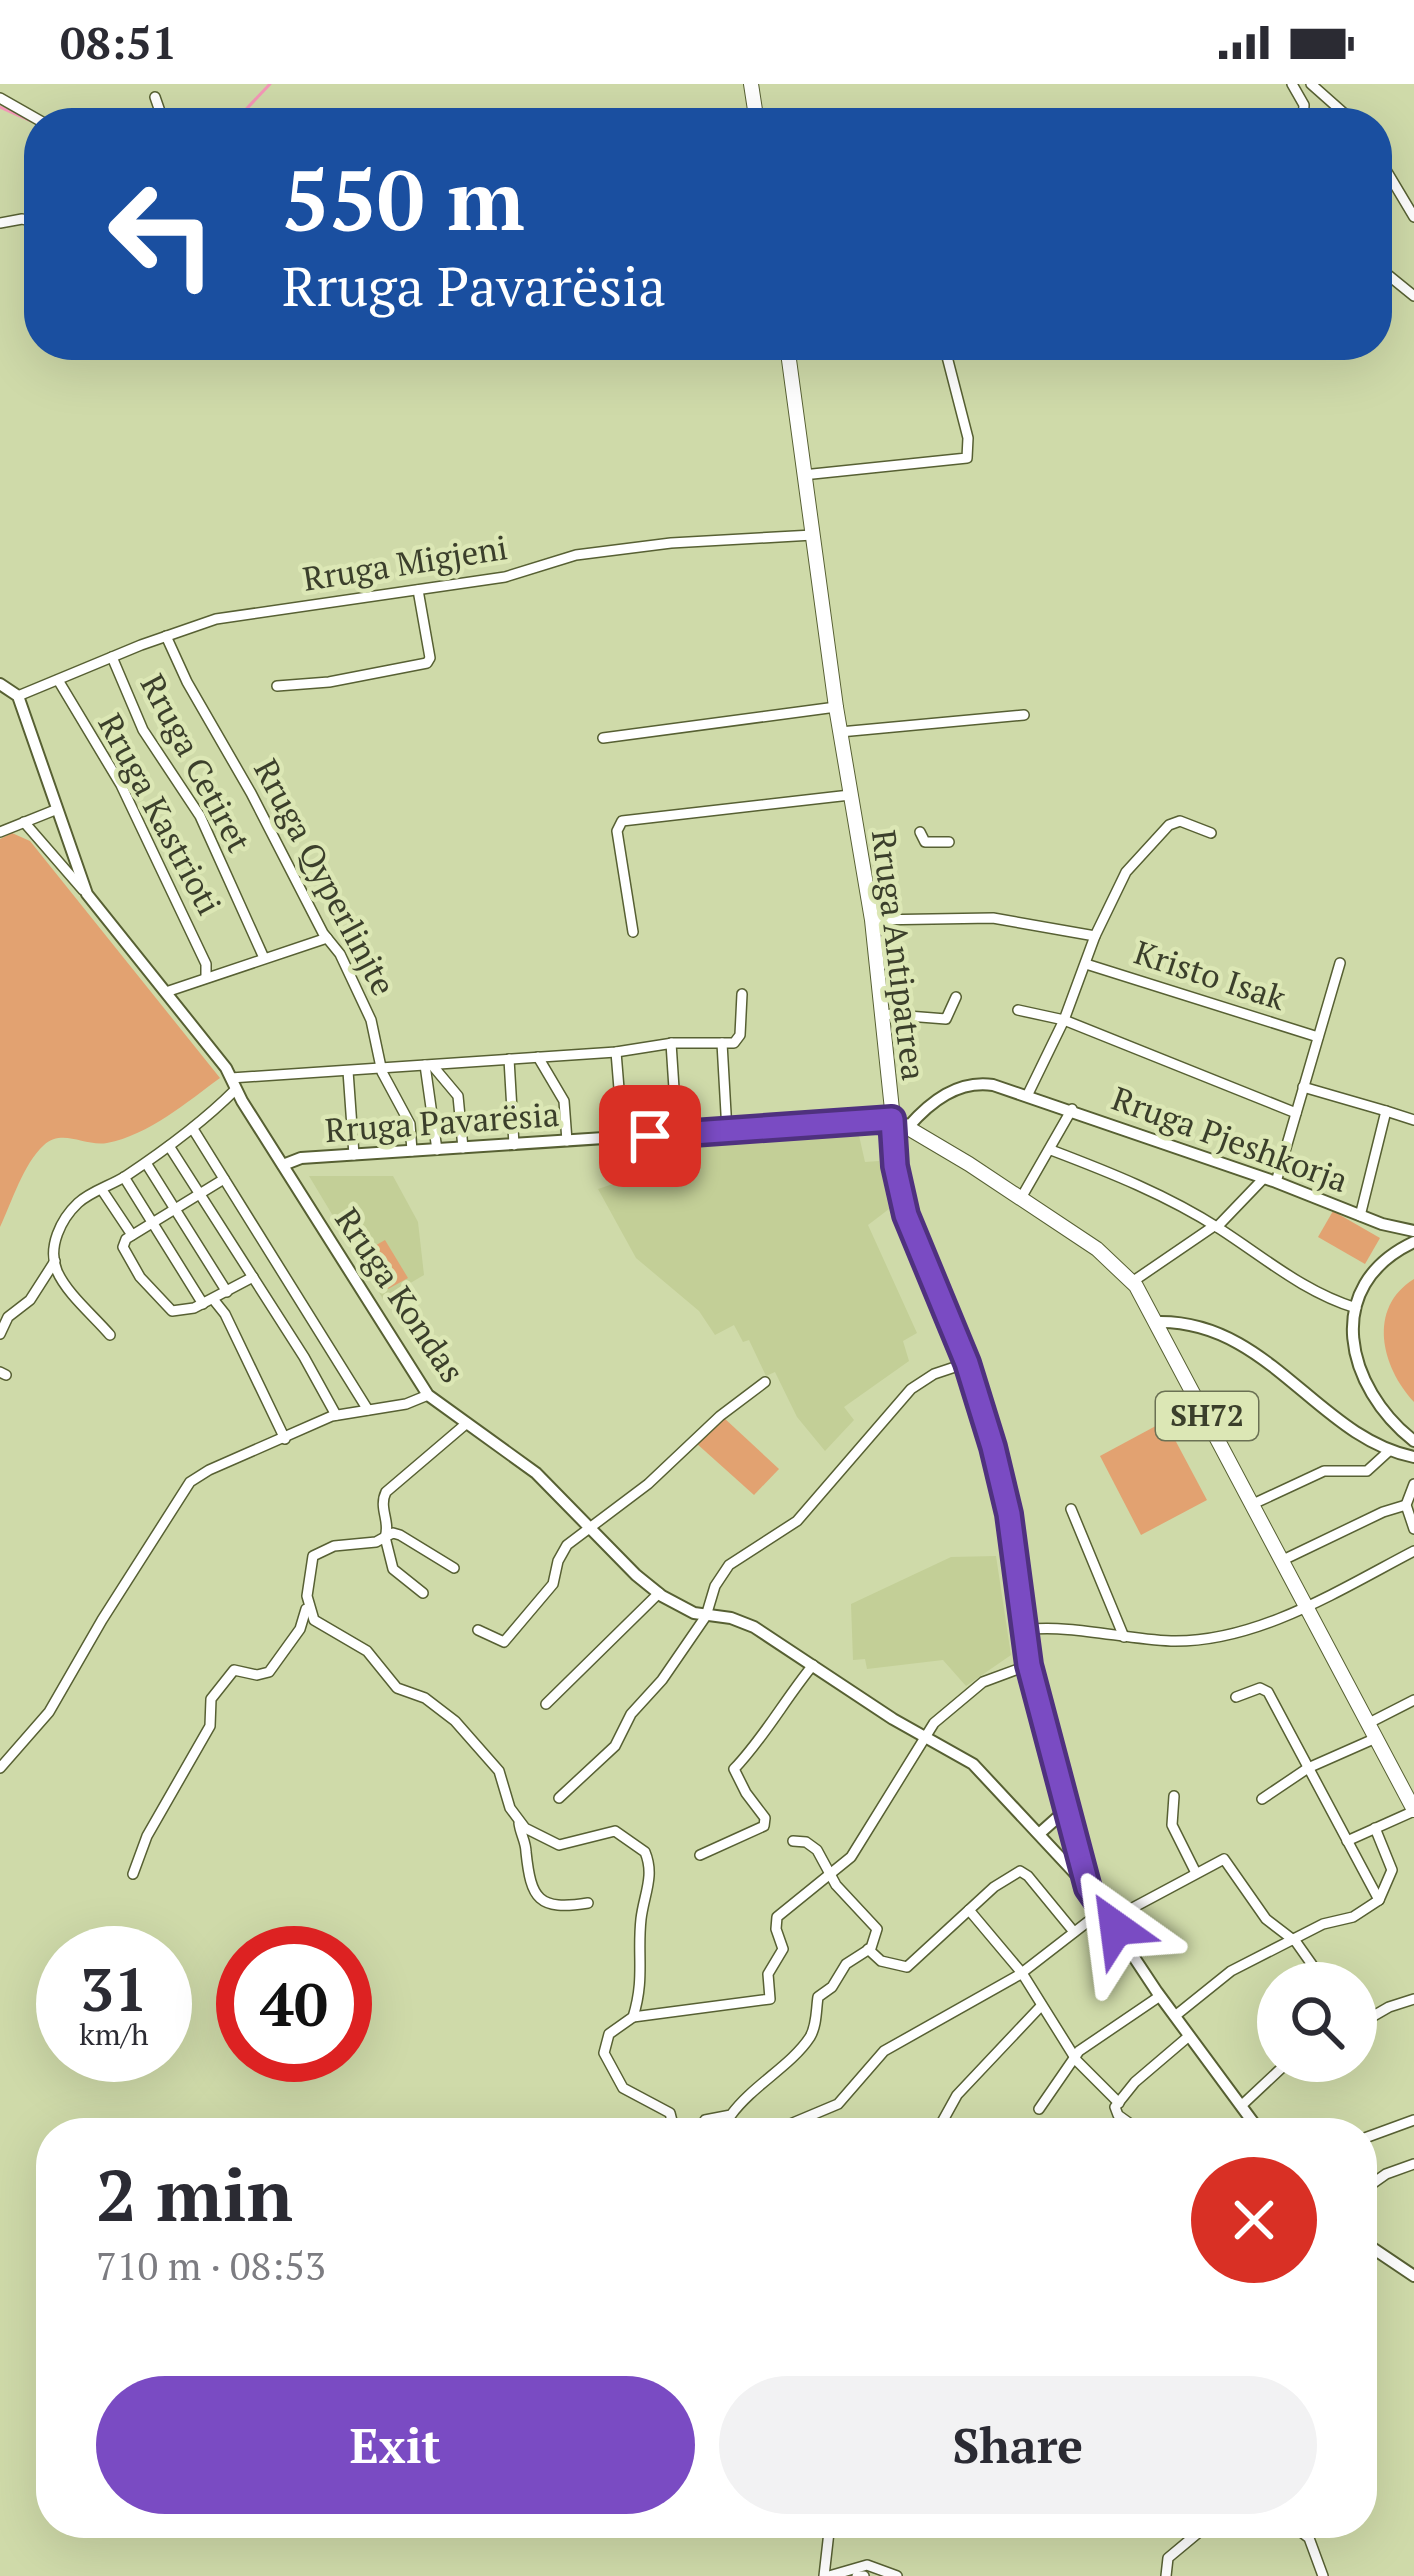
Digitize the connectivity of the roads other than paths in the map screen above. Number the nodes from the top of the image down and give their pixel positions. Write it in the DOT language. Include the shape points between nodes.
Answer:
graph roads {
  1 [pos="1311,84"];
  2 [pos="155,97"];
  3 [pos="159,108"];
  4 [pos="1338,108"];
  5 [pos="1392,180"];
  6 [pos="1414,217"];
  7 [pos="789,360"];
  8 [pos="948,360"];
  9 [pos="803,475"];
  10 [pos="813,535"];
  11 [pos="418,590"];
  12 [pos="166,636"];
  13 [pos="112,657"];
  14 [pos="58,680"];
  15 [pos="0,684"];
  16 [pos="277,686"];
  17 [pos="18,697"];
  18 [pos="836,707"];
  19 [pos="1024,715"];
  20 [pos="840,732"];
  21 [pos="603,739"];
  22 [pos="850,795"];
  23 [pos="55,810"];
  24 [pos="24,823"];
  25 [pos="0,832"];
  26 [pos="920,832"];
  27 [pos="1211,832"];
  28 [pos="949,842"];
  29 [pos="87,894"];
  30 [pos="872,920"];
  31 [pos="632,932"];
  32 [pos="1095,936"];
  33 [pos="327,938"];
  34 [pos="264,958"];
  35 [pos="1340,963"];
  36 [pos="1086,964"];
  37 [pos="206,976"];
  38 [pos="166,992"];
  39 [pos="742,994"];
  40 [pos="956,997"];
  41 [pos="1018,1010"];
  42 [pos="882,1014"];
  43 [pos="1064,1020"];
  44 [pos="1318,1037"];
  45 [pos="671,1043"];
  46 [pos="722,1043"];
  47 [pos="616,1052"];
  48 [pos="538,1057"];
  49 [pos="508,1059"];
  50 [pos="429,1065"];
  51 [pos="381,1068"];
  52 [pos="348,1071"];
  53 [pos="233,1084"];
  54 [pos="1304,1087"];
  55 [pos="1028,1094"];
  56 [pos="1072,1109"];
  57 [pos="1386,1111"];
  58 [pos="1296,1113"];
  59 [pos="892,1119"];
  60 [pos="1414,1120"];
  61 [pos="908,1127"];
  62 [pos="193,1129"];
  63 [pos="727,1132"];
  64 [pos="677,1135"];
  65 [pos="622,1138"];
  66 [pos="567,1142"];
  67 [pos="514,1145"];
  68 [pos="169,1146"];
  69 [pos="463,1148"];
  70 [pos="437,1150"];
  71 [pos="1051,1150"];
  72 [pos="412,1151"];
  73 [pos="355,1155"];
  74 [pos="146,1163"];
  75 [pos="284,1166"];
  76 [pos="124,1177"];
  77 [pos="224,1179"];
  78 [pos="1270,1180"];
  79 [pos="102,1190"];
  80 [pos="200,1195"];
  81 [pos="1020,1199"];
  82 [pos="176,1209"];
  83 [pos="1360,1216"];
  84 [pos="154,1222"];
  85 [pos="1216,1227"];
  86 [pos="1414,1231"];
  87 [pos="132,1235"];
  88 [pos="1414,1242"];
  89 [pos="55,1261"];
  90 [pos="253,1277"];
  91 [pos="1132,1282"];
  92 [pos="227,1292"];
  93 [pos="208,1302"];
  94 [pos="1356,1307"];
  95 [pos="1159,1322"];
  96 [pos="0,1334"];
  97 [pos="110,1335"];
  98 [pos="967,1363"];
  99 [pos="765,1382"];
  100 [pos="428,1395"];
  101 [pos="368,1410"];
  102 [pos="337,1415"];
  103 [pos="467,1423"];
  104 [pos="285,1439"];
  105 [pos="1414,1441"];
  106 [pos="1390,1450"];
  107 [pos="1414,1457"];
  108 [pos="1414,1484"];
  109 [pos="1253,1504"];
  110 [pos="1406,1505"];
  111 [pos="1071,1509"];
  112 [pos="1414,1529"];
  113 [pos="592,1530"];
  114 [pos="385,1537"];
  115 [pos="1414,1551"];
  116 [pos="1283,1560"];
  117 [pos="454,1568"];
  118 [pos="659,1593"];
  119 [pos="423,1594"];
  120 [pos="307,1604"];
  121 [pos="1308,1608"];
  122 [pos="706,1616"];
  123 [pos="478,1630"];
  124 [pos="1023,1630"];
  125 [pos="1124,1637"];
  126 [pos="813,1665"];
  127 [pos="1029,1665"];
  128 [pos="1236,1697"];
  129 [pos="1414,1700"];
  130 [pos="546,1704"];
  131 [pos="1372,1731"];
  132 [pos="926,1738"];
  133 [pos="0,1768"];
  134 [pos="1308,1768"];
  135 [pos="1174,1796"];
  136 [pos="559,1798"];
  137 [pos="1262,1799"];
  138 [pos="1067,1809"];
  139 [pos="1414,1811"];
  140 [pos="519,1823"];
  141 [pos="1375,1828"];
  142 [pos="1040,1833"];
  143 [pos="793,1841"];
  144 [pos="1347,1841"];
  145 [pos="700,1855"];
  146 [pos="1195,1871"];
  147 [pos="830,1873"];
  148 [pos="133,1874"];
  149 [pos="1088,1888"];
  150 [pos="1379,1900"];
  151 [pos="588,1903"];
  152 [pos="969,1910"];
  153 [pos="1107,1915"];
  154 [pos="1074,1932"];
  155 [pos="1292,1940"];
  156 [pos="868,1949"];
  157 [pos="1311,1962"];
  158 [pos="1022,1973"];
  159 [pos="1160,1996"];
  160 [pos="1414,1999"];
  161 [pos="1041,2006"];
  162 [pos="1377,2014"];
  163 [pos="1174,2016"];
  164 [pos="633,2017"];
  165 [pos="1189,2036"];
  166 [pos="1074,2057"];
  167 [pos="1267,2082"];
  168 [pos="1119,2103"];
  169 [pos="1241,2106"];
  170 [pos="1039,2109"];
  171 [pos="671,2118"];
  172 [pos="715,2118"];
  173 [pos="805,2118"];
  174 [pos="944,2118"];
  175 [pos="1121,2118"];
  176 [pos="1250,2118"];
  177 [pos="1414,2120"];
  178 [pos="1377,2134"];
  179 [pos="1414,2164"];
  180 [pos="1377,2180"];
  181 [pos="1377,2251"];
  182 [pos="1414,2276"];
  183 [pos="829,2538"];
  184 [pos="1192,2538"];
  185 [pos="1309,2538"];
  186 [pos="827,2576"];
  187 [pos="897,2576"];
  188 [pos="1166,2576"];
  189 [pos="1323,2576"];
  1 -- 4 [label="street"];
  2 -- 3 [label="street"];
  5 -- 6 [label="street"];
  7 -- 9 [label="main road, Rruga Antipatrea"];
  8 -- 9 [label="street" via="967,458"];
  9 -- 10 [label="main road, Rruga Antipatrea"];
  10 -- 11 [label="street, Rruga Migjeni" via="570,556 506,577"];
  10 -- 18 [label="main road, Rruga Antipatrea"];
  11 -- 12 [label="street, Rruga Migjeni" via="216,619"];
  11 -- 16 [label="street" via="429,662"];
  12 -- 13 [label="street, Rruga Migjeni"];
  12 -- 33 [label="street, Rruga Qyperlinjte"];
  13 -- 14 [label="street, Rruga Migjeni"];
  13 -- 34 [label="street, Rruga Cetiret" via="143,730 200,817"];
  14 -- 17 [label="street, Rruga Migjeni"];
  14 -- 37 [label="street, Rruga Kastrioti" via="131,803"];
  15 -- 17 [label="street"];
  17 -- 23 [label="street, Rruga Kondas"];
  18 -- 20 [label="main road, Rruga Antipatrea"];
  18 -- 21 [label="street"];
  19 -- 20 [label="street"];
  20 -- 22 [label="main road, Rruga Antipatrea"];
  22 -- 30 [label="main road, Rruga Antipatrea"];
  22 -- 31 [label="street" via="622,821"];
  23 -- 24 [label="street"];
  23 -- 29 [label="street, Rruga Kondas"];
  24 -- 25 [label="street"];
  24 -- 29 [label="street"];
  26 -- 28 [label="street" via="925,842"];
  27 -- 32 [label="street" via="1169,825 1126,872"];
  29 -- 38 [label="street, Rruga Kondas"];
  30 -- 32 [label="street" via="993,918"];
  30 -- 42 [label="main road, Rruga Antipatrea"];
  32 -- 36 [label="street"];
  33 -- 34 [label="street"];
  33 -- 51 [label="street, Rruga Qyperlinjte" via="371,1020"];
  34 -- 37 [label="street"];
  35 -- 44 [label="street"];
  36 -- 43 [label="street"];
  36 -- 44 [label="street, Kristo Isak"];
  37 -- 38 [label="street"];
  38 -- 53 [label="street, Rruga Kondas"];
  39 -- 46 [label="street" via="738,1040"];
  40 -- 42 [label="street" via="946,1019"];
  41 -- 43 [label="street"];
  42 -- 59 [label="main road, Rruga Antipatrea"];
  43 -- 55 [label="street"];
  43 -- 58 [label="street"];
  44 -- 54 [label="street"];
  45 -- 46 [label="street"];
  45 -- 47 [label="street"];
  45 -- 64 [label="street"];
  46 -- 63 [label="street"];
  47 -- 48 [label="street"];
  47 -- 65 [label="street"];
  48 -- 49 [label="street"];
  48 -- 66 [label="street" via="564,1101"];
  49 -- 50 [label="street"];
  49 -- 67 [label="street"];
  50 -- 51 [label="street"];
  50 -- 69 [label="street" via="458,1096"];
  50 -- 70 [label="street"];
  51 -- 52 [label="street"];
  51 -- 72 [label="street, Rruga Qyperlinjte" via="410,1124"];
  52 -- 53 [label="street"];
  52 -- 73 [label="street"];
  53 -- 62 [label="street"];
  53 -- 75 [label="street, Rruga Kondas"];
  54 -- 57 [label="street"];
  54 -- 58 [label="street"];
  55 -- 56 [label="street, Rruga Pjeshkorja"];
  55 -- 61 [label="street, Rruga Pjeshkorja" via="963,1085"];
  56 -- 71 [label="street"];
  56 -- 78 [label="street, Rruga Pjeshkorja"];
  57 -- 60 [label="street"];
  57 -- 83 [label="street"];
  58 -- 78 [label="street"];
  59 -- 61 [label="main road, Rruga Antipatrea / SH72"];
  59 -- 63 [label="street, Rruga Pavarësia"];
  59 -- 98 [label="street" via="906,1215"];
  61 -- 81 [label="main road, Rruga Antipatrea / SH72"];
  62 -- 68 [label="street"];
  62 -- 77 [label="street"];
  63 -- 64 [label="street, Rruga Pavarësia"];
  64 -- 65 [label="street, Rruga Pavarësia"];
  65 -- 66 [label="street, Rruga Pavarësia"];
  66 -- 67 [label="street, Rruga Pavarësia"];
  67 -- 69 [label="street, Rruga Pavarësia"];
  68 -- 74 [label="street"];
  68 -- 80 [label="street"];
  69 -- 70 [label="street, Rruga Pavarësia"];
  70 -- 72 [label="street, Rruga Pavarësia"];
  71 -- 81 [label="street"];
  71 -- 85 [label="street"];
  72 -- 73 [label="street, Rruga Pavarësia"];
  73 -- 75 [label="street, Rruga Pavarësia"];
  74 -- 76 [label="street"];
  74 -- 82 [label="street"];
  75 -- 100 [label="street, Rruga Kondas"];
  76 -- 79 [label="street"];
  76 -- 84 [label="street"];
  77 -- 80 [label="street"];
  77 -- 101 [label="street"];
  78 -- 83 [label="street, Rruga Pjeshkorja"];
  78 -- 85 [label="street"];
  79 -- 87 [label="street"];
  79 -- 89 [label="street" via="67,1216"];
  80 -- 82 [label="street"];
  80 -- 90 [label="street"];
  81 -- 91 [label="main road, Rruga Antipatrea / SH72"];
  82 -- 84 [label="street"];
  82 -- 92 [label="street"];
  83 -- 86 [label="street, Rruga Pjeshkorja"];
  84 -- 87 [label="street"];
  84 -- 93 [label="street"];
  85 -- 91 [label="street"];
  85 -- 94 [label="street" via="1306,1288"];
  87 -- 93 [label="street" via="123,1246 166,1306 179,1312"];
  88 -- 94 [label="street" via="1375,1271"];
  89 -- 96 [label="street"];
  89 -- 97 [label="street"];
  90 -- 92 [label="street"];
  90 -- 102 [label="street"];
  91 -- 95 [label="main road, Rruga Antipatrea / SH72"];
  92 -- 93 [label="street"];
  93 -- 104 [label="street" via="225,1314"];
  94 -- 105 [label="street" via="1358,1369 1382,1413"];
  95 -- 106 [label="street" via="1194,1326 1256,1353"];
  95 -- 109 [label="main road, Rruga Antipatrea / SH72"];
  98 -- 122 [label="street" via="911,1389 797,1521 729,1565"];
  98 -- 124 [label="street" via="1009,1514"];
  99 -- 113 [label="street"];
  100 -- 101 [label="street"];
  100 -- 103 [label="street, Rruga Kondas"];
  101 -- 102 [label="street"];
  102 -- 104 [label="street"];
  103 -- 113 [label="street, Rruga Kondas" via="536,1473"];
  103 -- 114 [label="street" via="386,1492"];
  104 -- 133 [label="street" via="184,1488 49,1712"];
  106 -- 107 [label="street"];
  106 -- 109 [label="street" via="1367,1471 1324,1471"];
  108 -- 110 [label="street"];
  109 -- 116 [label="main road, Rruga Antipatrea / SH72"];
  110 -- 112 [label="street"];
  110 -- 116 [label="street"];
  111 -- 125 [label="street"];
  113 -- 118 [label="street, Rruga Kondas"];
  113 -- 123 [label="street" via="567,1545 554,1584 504,1642"];
  114 -- 117 [label="street" via="400,1535"];
  114 -- 119 [label="street" via="393,1569"];
  114 -- 120 [label="street" via="313,1556"];
  115 -- 121 [label="street"];
  116 -- 121 [label="main road, Rruga Antipatrea / SH72"];
  118 -- 122 [label="street, Rruga Kondas"];
  118 -- 130 [label="street"];
  120 -- 140 [label="street" via="317,1623 367,1651 393,1685 455,1721 502,1777"];
  120 -- 148 [label="street" via="301,1629 274,1668 261,1675 234,1670 215,1691 210,1726"];
  121 -- 125 [label="street" via="1194,1640"];
  121 -- 131 [label="main road, Rruga Antipatrea / SH72"];
  122 -- 126 [label="street, Rruga Kondas" via="744,1622"];
  122 -- 136 [label="street" via="615,1746"];
  124 -- 125 [label="street"];
  124 -- 127 [label="street"];
  126 -- 132 [label="street, Rruga Kondas"];
  126 -- 145 [label="street" via="734,1769 764,1826"];
  127 -- 132 [label="street" via="983,1682"];
  127 -- 138 [label="street"];
  128 -- 134 [label="street" via="1265,1689"];
  129 -- 131 [label="street"];
  131 -- 134 [label="street"];
  131 -- 139 [label="main road, Rruga Antipatrea / SH72"];
  132 -- 142 [label="street, Rruga Kondas" via="973,1764"];
  132 -- 147 [label="street" via="851,1857"];
  134 -- 137 [label="street"];
  134 -- 144 [label="street"];
  135 -- 146 [label="street" via="1172,1825"];
  138 -- 142 [label="street"];
  138 -- 149 [label="street"];
  139 -- 141 [label="street"];
  140 -- 151 [label="street" via="538,1897 557,1907"];
  140 -- 164 [label="street" via="559,1845 615,1831 645,1852 643,1976"];
  141 -- 144 [label="street"];
  141 -- 150 [label="street" via="1392,1870"];
  142 -- 149 [label="street, Rruga Kondas"];
  143 -- 147 [label="street" via="812,1844"];
  144 -- 150 [label="street"];
  146 -- 153 [label="street"];
  146 -- 155 [label="street" via="1224,1858 1266,1919"];
  147 -- 156 [label="street" via="877,1929"];
  147 -- 164 [label="street" via="775,1922 783,1948 768,1973 770,1999"];
  149 -- 153 [label="street"];
  150 -- 155 [label="street"];
  152 -- 154 [label="street" via="1020,1871"];
  152 -- 156 [label="street" via="908,1967 880,1961"];
  152 -- 158 [label="street"];
  153 -- 154 [label="street"];
  153 -- 159 [label="street"];
  154 -- 158 [label="street"];
  155 -- 157 [label="street"];
  155 -- 163 [label="street" via="1231,1971"];
  156 -- 172 [label="street" via="818,1997 812,2034 800,2048 731,2115"];
  158 -- 161 [label="street"];
  158 -- 173 [label="street" via="889,2047 838,2104"];
  159 -- 163 [label="street"];
  159 -- 166 [label="street"];
  160 -- 162 [label="street"];
  161 -- 166 [label="street"];
  161 -- 174 [label="street"];
  163 -- 165 [label="street"];
  164 -- 171 [label="street" via="604,2040 606,2060 634,2097"];
  165 -- 168 [label="street"];
  165 -- 169 [label="street"];
  166 -- 168 [label="street"];
  166 -- 170 [label="street"];
  167 -- 169 [label="street"];
  168 -- 175 [label="street"];
  169 -- 176 [label="street"];
  177 -- 178 [label="street"];
  179 -- 180 [label="street"];
  181 -- 182 [label="street"];
  183 -- 186 [label="street"];
  184 -- 188 [label="street" via="1168,2558"];
  185 -- 189 [label="street"];
  186 -- 187 [label="street" via="867,2565"];
}
